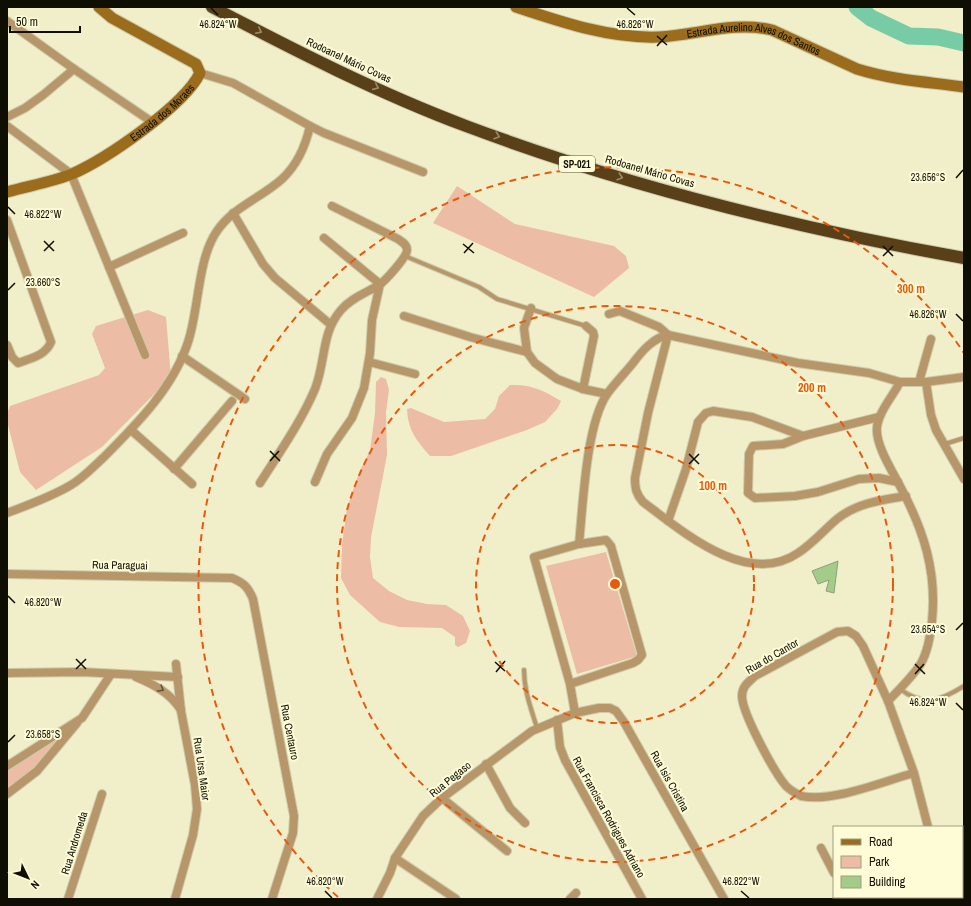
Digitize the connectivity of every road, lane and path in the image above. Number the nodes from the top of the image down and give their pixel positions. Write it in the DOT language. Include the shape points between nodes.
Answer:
graph roads {
  1 [pos="99,7"];
  2 [pos="212,7"];
  3 [pos="516,7"];
  4 [pos="7,21"];
  5 [pos="74,70"];
  6 [pos="200,73"];
  7 [pos="964,87"];
  8 [pos="7,117"];
  9 [pos="152,122"];
  10 [pos="7,126"];
  11 [pos="310,126"];
  12 [pos="423,172"];
  13 [pos="71,174"];
  14 [pos="7,192"];
  15 [pos="332,206"];
  16 [pos="233,213"];
  17 [pos="7,220"];
  18 [pos="183,233"];
  19 [pos="324,238"];
  20 [pos="405,256"];
  21 [pos="964,258"];
  22 [pos="109,267"];
  23 [pos="380,284"];
  24 [pos="531,308"];
  25 [pos="608,314"];
  26 [pos="404,316"];
  27 [pos="330,324"];
  28 [pos="586,326"];
  29 [pos="668,335"];
  30 [pos="931,340"];
  31 [pos="7,345"];
  32 [pos="527,352"];
  33 [pos="145,355"];
  34 [pos="182,356"];
  35 [pos="369,362"];
  36 [pos="415,374"];
  37 [pos="964,377"];
  38 [pos="900,382"];
  39 [pos="922,382"];
  40 [pos="583,389"];
  41 [pos="607,394"];
  42 [pos="245,399"];
  43 [pos="232,401"];
  44 [pos="879,417"];
  45 [pos="131,430"];
  46 [pos="803,436"];
  47 [pos="964,438"];
  48 [pos="945,444"];
  49 [pos="174,469"];
  50 [pos="964,479"];
  51 [pos="315,482"];
  52 [pos="898,482"];
  53 [pos="192,484"];
  54 [pos="260,484"];
  55 [pos="906,496"];
  56 [pos="7,513"];
  57 [pos="668,521"];
  58 [pos="579,544"];
  59 [pos="7,574"];
  60 [pos="232,578"];
  61 [pos="176,664"];
  62 [pos="524,670"];
  63 [pos="7,673"];
  64 [pos="111,674"];
  65 [pos="134,676"];
  66 [pos="178,677"];
  67 [pos="570,684"];
  68 [pos="964,686"];
  69 [pos="900,689"];
  70 [pos="888,701"];
  71 [pos="181,711"];
  72 [pos="575,713"];
  73 [pos="82,718"];
  74 [pos="556,720"];
  75 [pos="537,728"];
  76 [pos="486,764"];
  77 [pos="7,766"];
  78 [pos="914,772"];
  79 [pos="7,794"];
  80 [pos="102,794"];
  81 [pos="442,798"];
  82 [pos="525,823"];
  83 [pos="928,826"];
  84 [pos="821,848"];
  85 [pos="507,851"];
  86 [pos="395,858"];
  87 [pos="833,871"];
  88 [pos="68,899"];
  89 [pos="175,899"];
  90 [pos="272,899"];
  91 [pos="378,899"];
  92 [pos="456,899"];
  93 [pos="642,899"];
  94 [pos="724,899"];
  1 -- 6 [label="main road, Estrada dos Moraes" via="112,18 196,64"];
  2 -- 21 [label="highway, Rodoanel Mário Covas / SP-021, one-way" via="287,46 415,104 465,125 554,156 653,187 821,229 889,245"];
  3 -- 7 [label="main road, Estrada Aurelino Alves dos Santos" via="586,27 635,36 676,36 727,28 761,27 870,73"];
  4 -- 5 [label="street"];
  5 -- 8 [label="street" via="43,95"];
  5 -- 9 [label="street"];
  6 -- 9 [label="main road, Estrada dos Moraes" via="177,102"];
  6 -- 11 [label="street" via="233,83"];
  9 -- 13 [label="main road, Estrada dos Moraes" via="124,144"];
  10 -- 13 [label="street"];
  11 -- 12 [label="street"];
  11 -- 16 [label="street" via="300,154 283,178"];
  13 -- 14 [label="main road, Estrada dos Moraes"];
  13 -- 22 [label="street"];
  15 -- 20 [label="street" via="398,239 405,244"];
  16 -- 27 [label="street" via="263,264 292,293"];
  16 -- 34 [label="street" via="222,223 208,244 190,334"];
  17 -- 31 [label="street" via="51,342 48,349 40,355 18,363"];
  18 -- 22 [label="street"];
  19 -- 23 [label="street"];
  20 -- 23 [label="street"];
  20 -- 24 [label="lane" via="479,287 497,299"];
  22 -- 33 [label="street"];
  23 -- 27 [label="street" via="349,302"];
  23 -- 35 [label="street" via="372,320"];
  24 -- 28 [label="lane"];
  24 -- 32 [label="street" via="524,328"];
  25 -- 29 [label="street" via="620,311 659,326"];
  26 -- 32 [label="street"];
  27 -- 54 [label="street" via="321,371 314,390"];
  28 -- 40 [label="street" via="594,336"];
  29 -- 38 [label="street" via="798,363 869,373"];
  29 -- 41 [label="street" via="642,352"];
  29 -- 57 [label="street" via="635,478 637,494 643,502"];
  30 -- 39 [label="street"];
  32 -- 40 [label="street" via="535,363 557,379"];
  34 -- 42 [label="street"];
  34 -- 45 [label="street" via="168,385"];
  35 -- 36 [label="street"];
  35 -- 51 [label="street" via="364,388 352,418 327,454"];
  37 -- 39 [label="street"];
  38 -- 39 [label="street"];
  38 -- 44 [label="street"];
  39 -- 48 [label="street" via="936,430"];
  40 -- 41 [label="street"];
  41 -- 58 [label="street" via="598,414 593,435 585,480"];
  43 -- 49 [label="street"];
  44 -- 46 [label="street"];
  44 -- 52 [label="street" via="879,444"];
  45 -- 49 [label="street"];
  45 -- 56 [label="street" via="71,486"];
  46 -- 52 [label="street" via="782,444 753,446 749,454 750,495 755,498 795,496 818,492 859,478"];
  46 -- 57 [label="street" via="752,417 713,411 706,413 698,422 686,469"];
  47 -- 48 [label="lane"];
  48 -- 50 [label="street"];
  49 -- 53 [label="street"];
  52 -- 55 [label="street"];
  55 -- 57 [label="street" via="874,501 853,509 838,518 796,555 768,563 736,560 720,555"];
  55 -- 69 [label="street" via="928,553 933,578 934,604 925,655"];
  58 -- 67 [label="street" via="534,557"];
  58 -- 67 [label="street" via="606,540 611,546 642,656 633,662"];
  59 -- 60 [label="street, Rua Paraguai"];
  60 -- 90 [label="street, Rua Centauro" via="243,583 253,599 294,816 293,833"];
  61 -- 66 [label="street, Rua Ursa Maior"];
  62 -- 75 [label="lane" via="526,697"];
  63 -- 64 [label="street"];
  64 -- 65 [label="street"];
  64 -- 73 [label="street"];
  65 -- 66 [label="street"];
  65 -- 71 [label="street, one-way" via="167,693"];
  66 -- 71 [label="street, Rua Ursa Maior"];
  67 -- 72 [label="street"];
  68 -- 69 [label="lane" via="943,697 927,701 913,698"];
  69 -- 70 [label="street"];
  70 -- 78 [label="street, Rua do Cantor"];
  70 -- 78 [label="street, Rua do Cantor" via="863,646 856,636 848,632 837,632 755,676 744,685 742,694 744,708 775,769 787,787 800,795 833,796"];
  71 -- 89 [label="street, Rua Ursa Maior" via="197,809 193,835"];
  72 -- 74 [label="street, Rua Pegaso"];
  72 -- 94 [label="street, Rua Isis Cristina" via="598,708 616,711"];
  73 -- 77 [label="street"];
  73 -- 79 [label="street" via="37,771"];
  74 -- 75 [label="street, Rua Pegaso"];
  74 -- 93 [label="street, Rua Francisca Rodrigues Adriano" via="560,747 565,760"];
  75 -- 76 [label="street, Rua Pegaso"];
  76 -- 81 [label="street, Rua Pegaso"];
  76 -- 82 [label="street" via="510,808"];
  78 -- 83 [label="street, Rua do Cantor"];
  80 -- 88 [label="street, Rua Andromeda"];
  81 -- 85 [label="street"];
  81 -- 86 [label="street, Rua Pegaso" via="422,816"];
  84 -- 87 [label="street"];
  86 -- 91 [label="street, Rua Pegaso"];
  86 -- 92 [label="street"];
}
